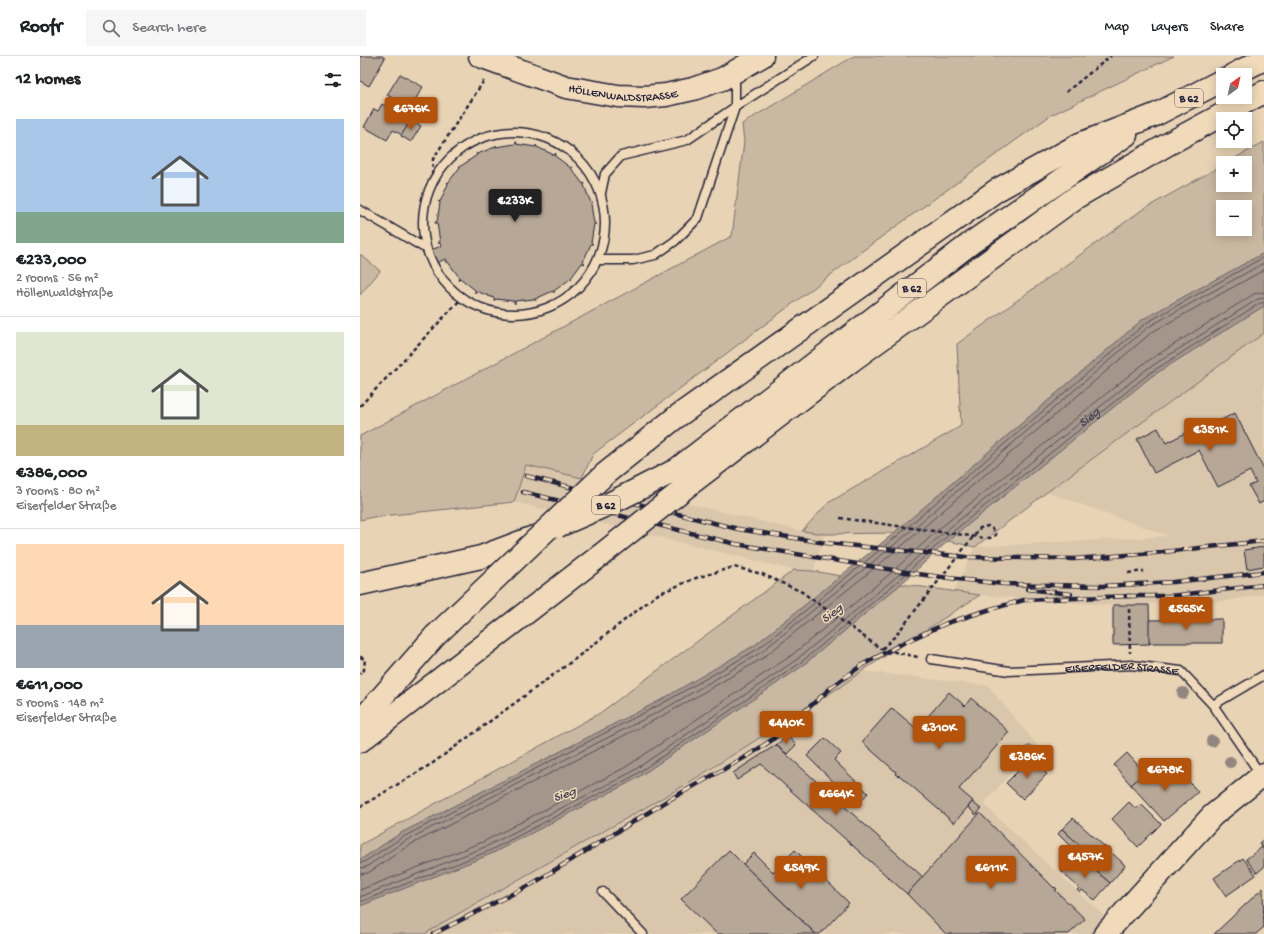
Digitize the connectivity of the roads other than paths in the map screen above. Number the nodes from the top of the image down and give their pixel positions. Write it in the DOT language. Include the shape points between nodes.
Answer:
graph roads {
  1 [pos="762,56"];
  2 [pos="814,56"];
  3 [pos="488,59"];
  4 [pos="1264,59"];
  5 [pos="1247,68"];
  6 [pos="735,72"];
  7 [pos="1216,84"];
  8 [pos="1264,92"];
  9 [pos="735,107"];
  10 [pos="1155,115"];
  11 [pos="601,193"];
  12 [pos="360,210"];
  13 [pos="423,247"];
  14 [pos="598,260"];
  15 [pos="683,477"];
  16 [pos="360,584"];
  17 [pos="931,659"];
  18 [pos="1264,675"];
  19 [pos="1213,705"];
  20 [pos="360,722"];
  21 [pos="360,741"];
  22 [pos="1263,775"];
  23 [pos="603,892"];
  24 [pos="643,934"];
  25 [pos="1105,934"];
  1 -- 6 [label="main road, HÖLLENWALDSTRASSE"];
  2 -- 9 [label="lane"];
  3 -- 6 [label="main road, HÖLLENWALDSTRASSE" via="566,87 618,96 666,95 693,89"];
  4 -- 5 [label="main road"];
  6 -- 9 [label="lane"];
  7 -- 10 [label="main road, B 62"];
  8 -- 15 [label="main road, B 62" via="1074,198 851,361"];
  9 -- 11 [label="lane" via="687,140 620,156 605,174"];
  9 -- 14 [label="lane" via="698,218 675,241 655,255 633,260"];
  10 -- 15 [label="main road, B 62" via="972,243"];
  10 -- 20 [label="main road, B 62, bridge" via="1080,144 997,190 675,418 605,474 435,636"];
  11 -- 13 [label="lane" via="589,170 570,151 542,137 523,133 482,138 459,150 432,182 422,214"];
  11 -- 14 [label="lane" via="606,220 604,241"];
  12 -- 13 [label="lane"];
  13 -- 14 [label="lane" via="439,277 461,299 489,311 522,312 544,308 563,299 584,280"];
  15 -- 16 [label="main road, B 62, bridge" via="611,503 534,537 480,557"];
  15 -- 21 [label="main road, bridge" via="601,556"];
  17 -- 19 [label="lane, EISERFELDER STRASSE" via="1009,671 1131,665 1181,671"];
  18 -- 19 [label="lane"];
  19 -- 22 [label="lane, EISERFELDER STRASSE"];
  22 -- 25 [label="main road, EISERFELDER STRASSE" via="1212,816"];
  23 -- 24 [label="lane"];
}
